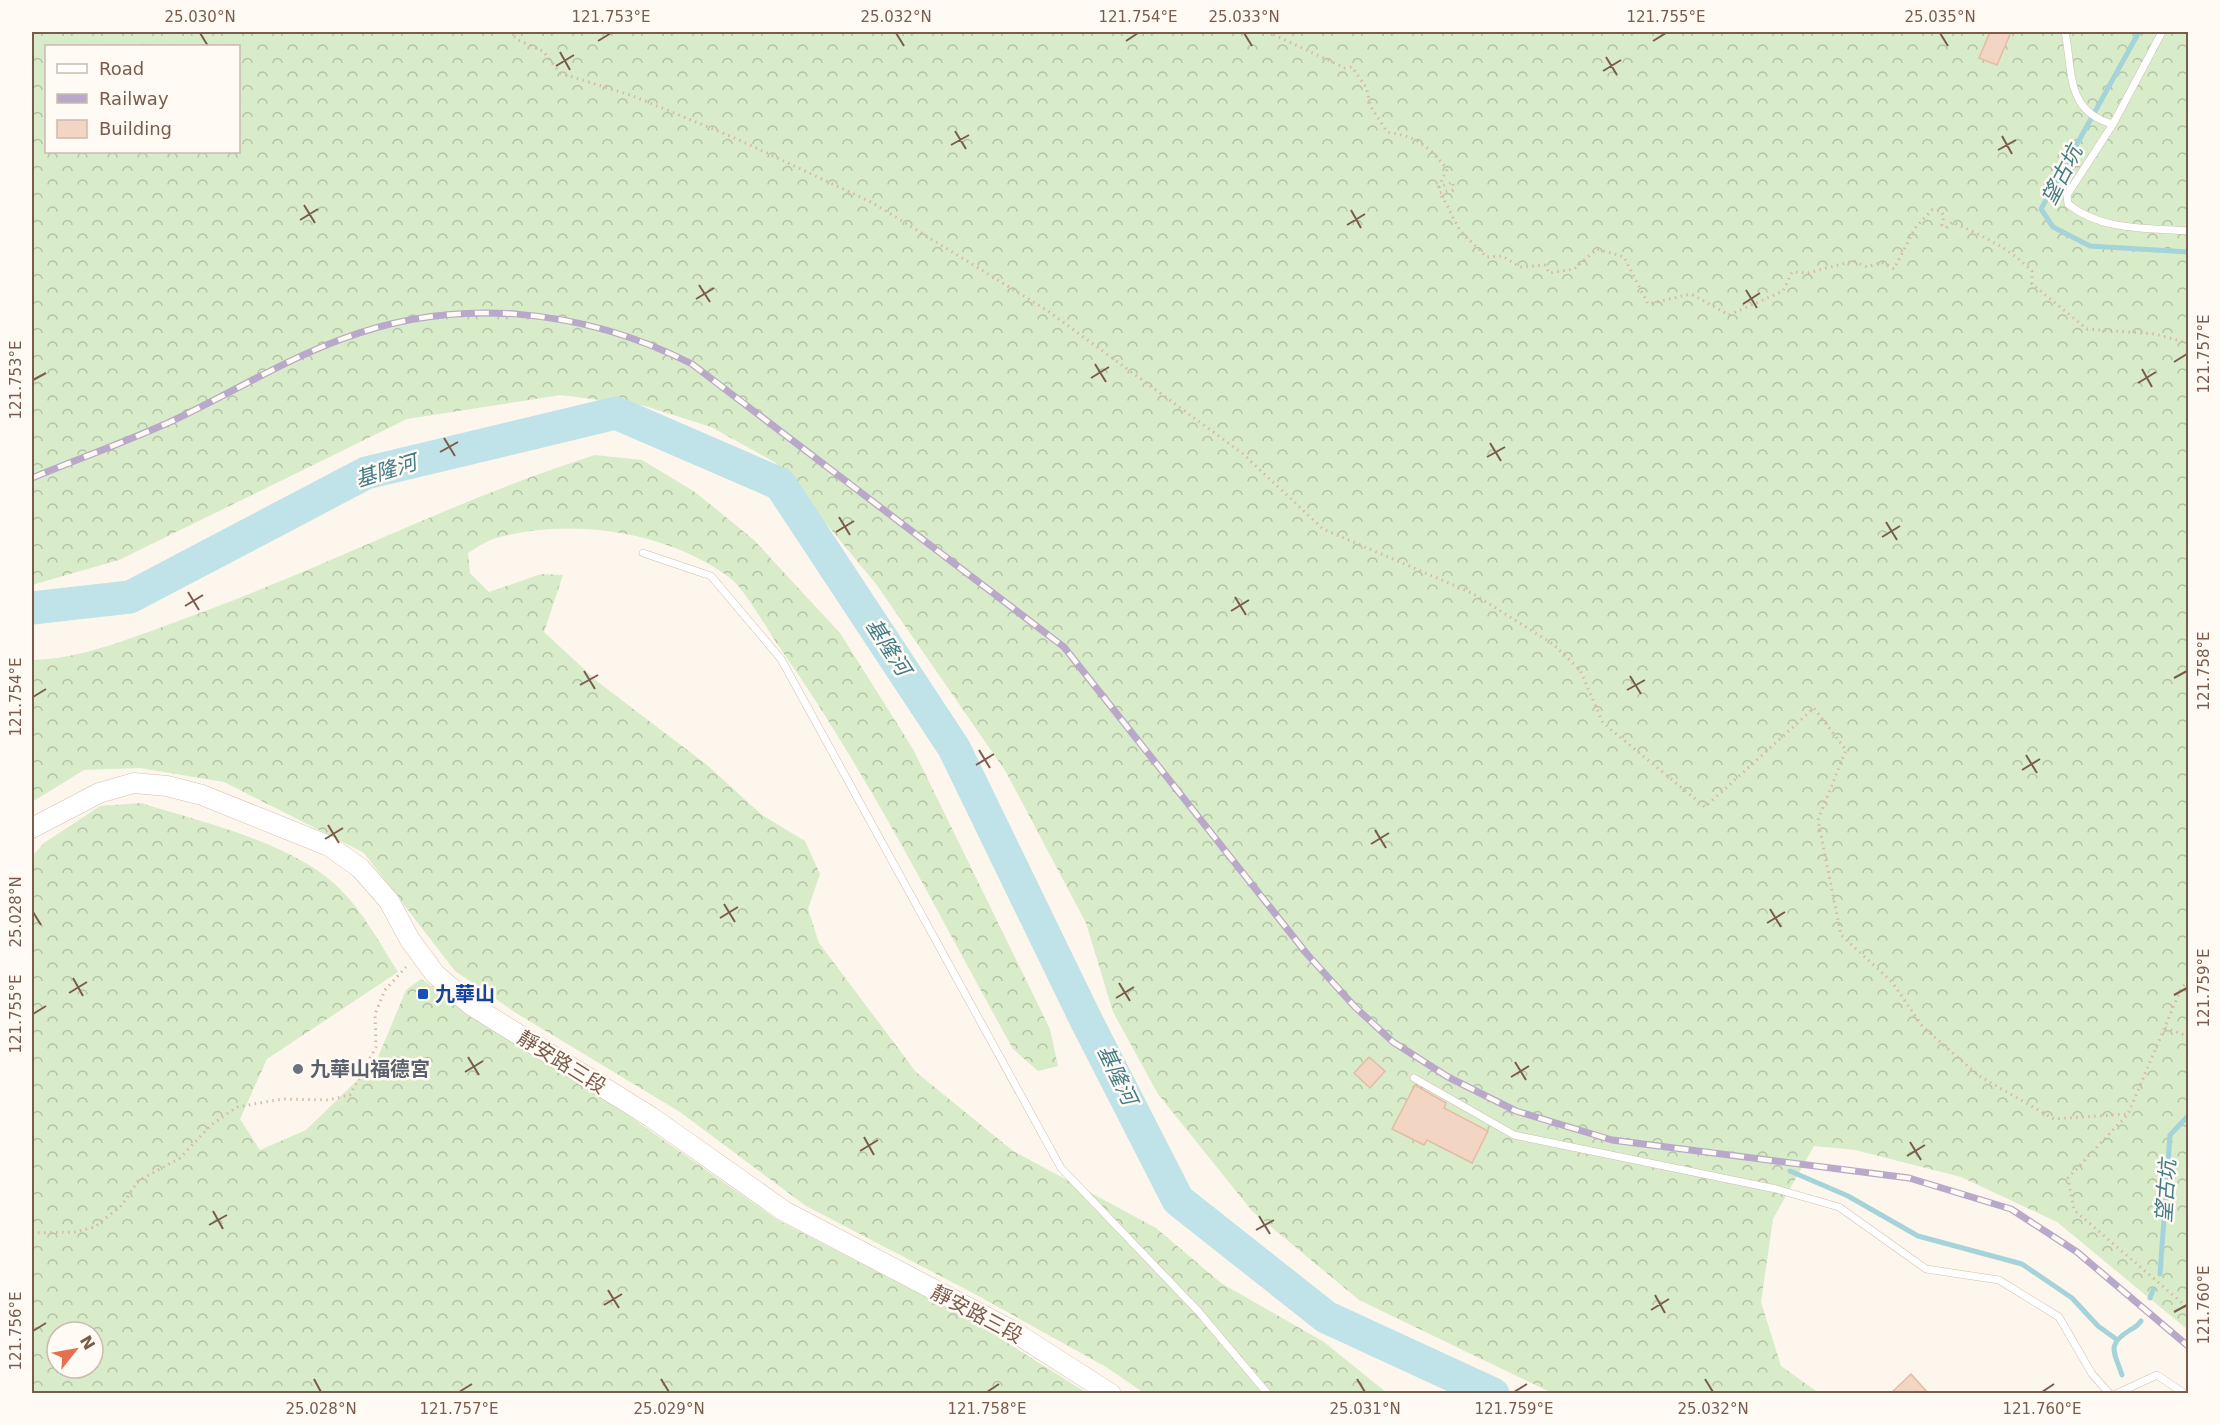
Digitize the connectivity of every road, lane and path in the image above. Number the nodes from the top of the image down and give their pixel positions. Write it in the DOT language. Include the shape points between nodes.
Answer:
graph roads {
  1 [pos="510,32"];
  2 [pos="1268,32"];
  3 [pos="2065,32"];
  4 [pos="2162,32"];
  5 [pos="2113,124"];
  6 [pos="2188,231"];
  7 [pos="2188,343"];
  8 [pos="643,553"];
  9 [pos="32,828"];
  10 [pos="420,953"];
  11 [pos="2188,980"];
  12 [pos="2165,1028"];
  13 [pos="2188,1036"];
  14 [pos="1414,1078"];
  15 [pos="2128,1114"];
  16 [pos="32,1233"];
  17 [pos="2188,1308"];
  18 [pos="1111,1394"];
  19 [pos="1268,1394"];
  20 [pos="2110,1394"];
  21 [pos="2116,1394"];
  22 [pos="2185,1394"];
  1 -- 15 [label="path" via="543,51 561,74 633,96 727,134 873,203 1048,311 1242,453 1323,529 1472,593 1553,644 1580,670 1603,723 1705,807 1814,708 1846,750 1818,820 1841,934 1892,982 1923,1027 1978,1076 2054,1119"];
  2 -- 7 [label="path" via="1345,68 1352,67 1387,132 1411,136 1447,169 1439,187 1452,182 1453,190 1439,194 1464,235 1486,257 1502,256 1520,267 1545,265 1550,273 1574,270 1597,249 1624,257 1648,304 1691,294 1729,315 1783,291 1792,272 1808,273 1853,261 1867,267 1882,262 1894,269 1915,228 1932,210 1941,211 1946,228 1952,222 1981,234 2018,258 2032,271 2032,284 2087,329 2155,334"];
  3 -- 5 [label="lane" via="2071,84 2081,104 2101,121"];
  4 -- 5 [label="lane"];
  5 -- 6 [label="lane" via="2074,181 2067,195 2068,204 2105,224"];
  8 -- 19 [label="lane" via="711,576 781,659 1061,1168 1198,1311"];
  9 -- 10 [label="main road, 靜安路三段" via="99,793 134,783 202,795 329,846 360,868 389,901"];
  10 -- 16 [label="path" via="385,990 375,1014 376,1047 350,1095 328,1100 282,1099 237,1107 211,1125 180,1158 138,1181 122,1204 95,1227 75,1232"];
  10 -- 18 [label="main road, 靜安路三段" via="435,974 471,1005 651,1117 784,1211 1011,1330"];
  11 -- 12 [label="path"];
  12 -- 13 [label="path"];
  12 -- 15 [label="path"];
  14 -- 20 [label="lane" via="1514,1135 1776,1189 1839,1208 1926,1269 1999,1280 2059,1317 2092,1374"];
  15 -- 17 [label="path" via="2068,1178 2074,1210"];
  21 -- 22 [label="lane" via="2157,1375"];
}
